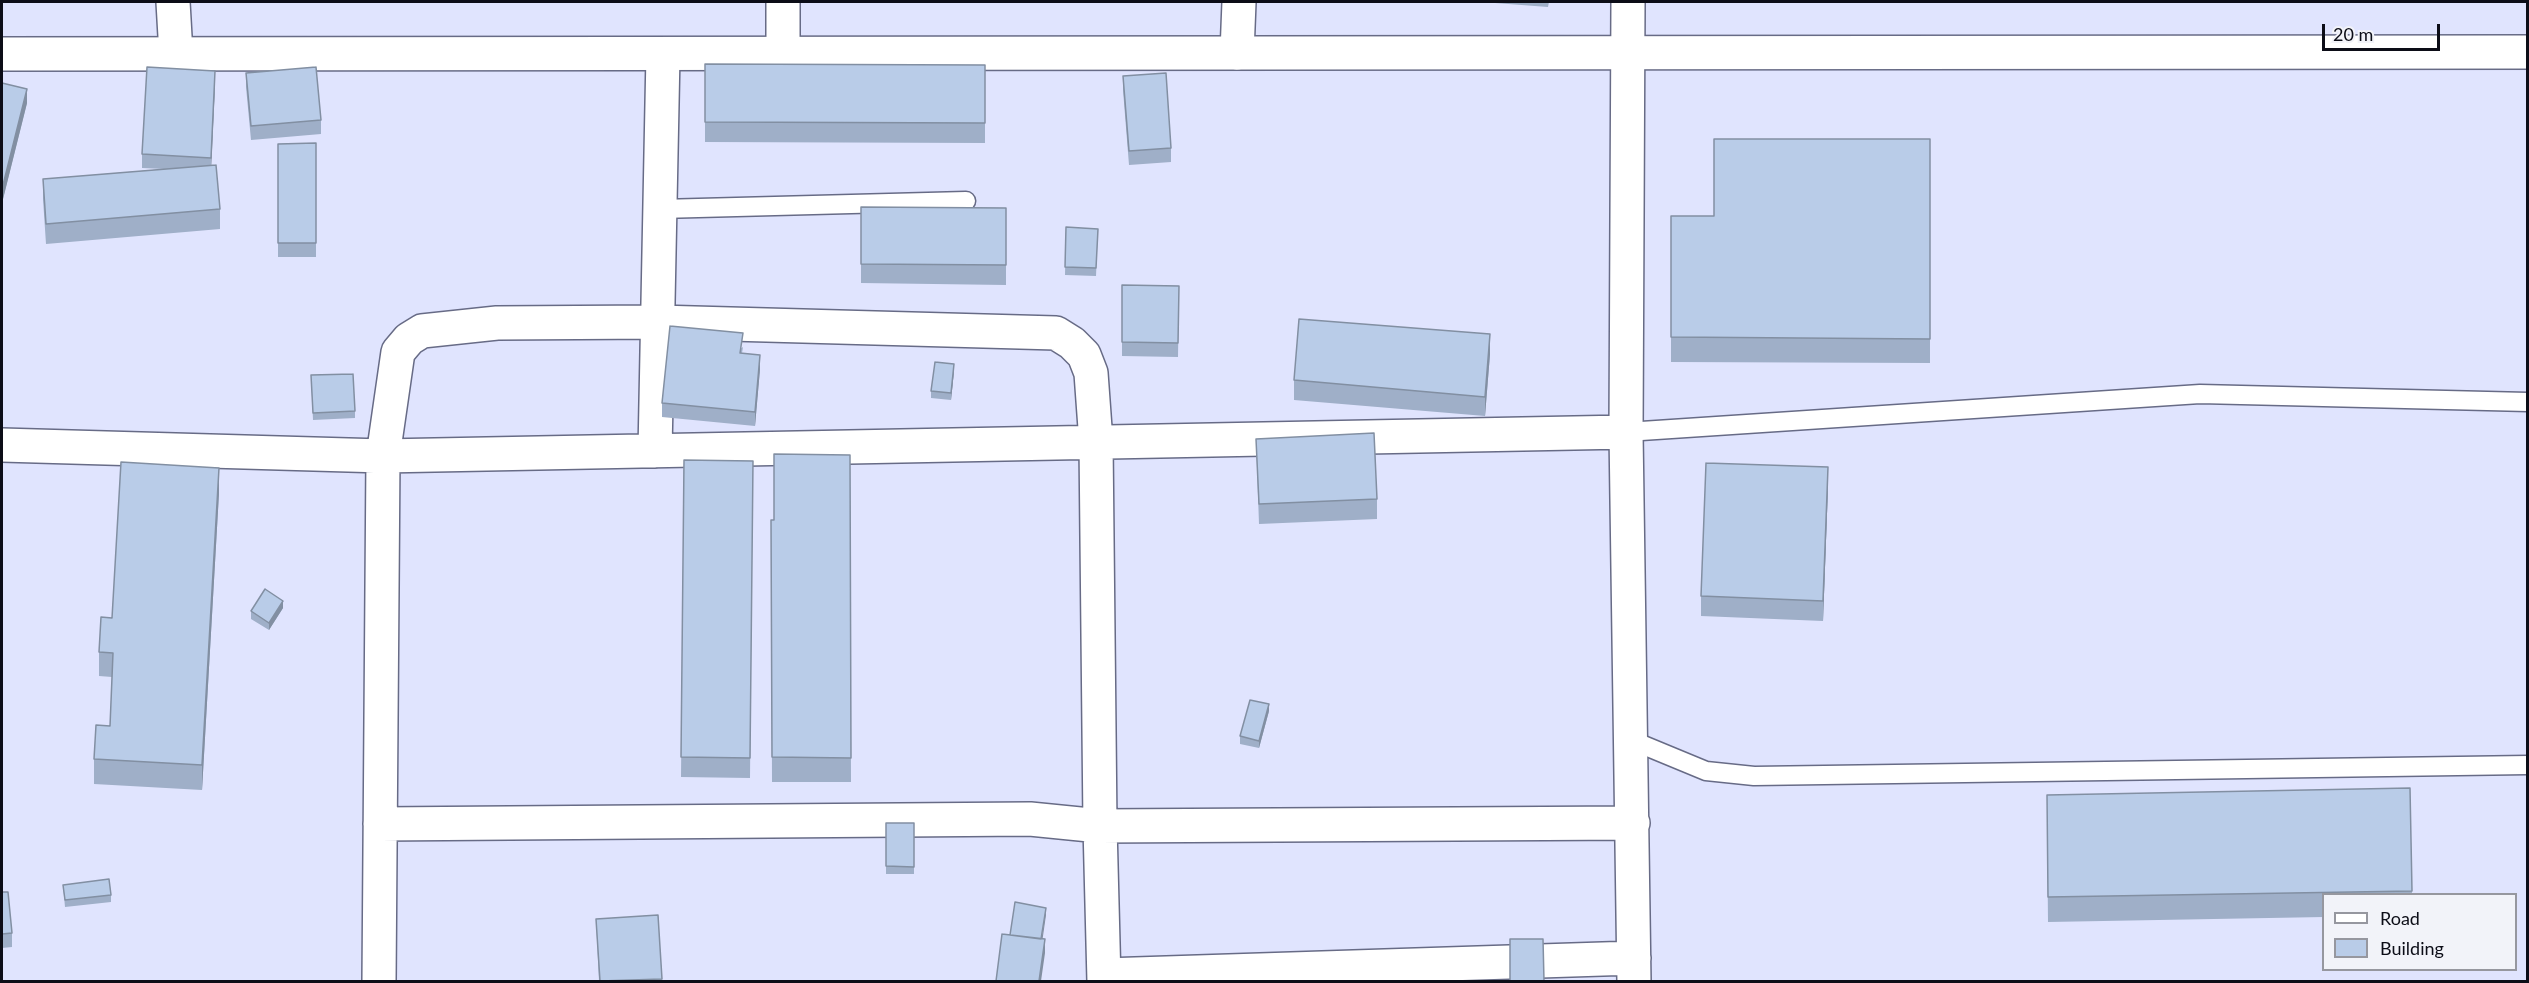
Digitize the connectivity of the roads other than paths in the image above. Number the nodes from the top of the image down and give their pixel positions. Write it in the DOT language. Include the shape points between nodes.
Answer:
graph roads {
  1 [pos="173,2"];
  2 [pos="783,2"];
  3 [pos="1239,2"];
  4 [pos="1628,2"];
  5 [pos="2528,52"];
  6 [pos="1238,53"];
  7 [pos="1627,53"];
  8 [pos="2,54"];
  9 [pos="176,54"];
  10 [pos="663,54"];
  11 [pos="783,54"];
  12 [pos="966,201"];
  13 [pos="660,209"];
  14 [pos="658,322"];
  15 [pos="2528,402"];
  16 [pos="1626,432"];
  17 [pos="1096,442"];
  18 [pos="2,445"];
  19 [pos="655,451"];
  20 [pos="383,456"];
  21 [pos="1631,740"];
  22 [pos="2528,765"];
  23 [pos="1633,823"];
  24 [pos="380,824"];
  25 [pos="1100,826"];
  26 [pos="1634,970"];
  27 [pos="1104,978"];
  28 [pos="379,981"];
  1 -- 9 [label="street"];
  2 -- 11 [label="street"];
  3 -- 6 [label="street"];
  4 -- 7 [label="street"];
  5 -- 7 [label="street"];
  6 -- 7 [label="street"];
  6 -- 11 [label="street"];
  7 -- 16 [label="street"];
  8 -- 9 [label="street"];
  9 -- 10 [label="street"];
  10 -- 11 [label="street"];
  10 -- 13 [label="street"];
  12 -- 13 [label="lane"];
  13 -- 14 [label="street"];
  14 -- 17 [label="street" via="1056,333 1084,355 1091,373"];
  14 -- 19 [label="street"];
  14 -- 20 [label="street" via="497,323 422,331 398,352"];
  15 -- 16 [label="lane" via="2200,394"];
  16 -- 17 [label="street"];
  16 -- 21 [label="street"];
  17 -- 19 [label="street"];
  17 -- 25 [label="street"];
  18 -- 20 [label="street"];
  19 -- 20 [label="street"];
  20 -- 24 [label="street"];
  21 -- 22 [label="lane" via="1706,771 1754,776"];
  21 -- 23 [label="street"];
  23 -- 25 [label="street"];
  23 -- 26 [label="street"];
  24 -- 25 [label="street" via="1030,819"];
  24 -- 28 [label="street"];
  25 -- 27 [label="street"];
  26 -- 27 [label="street"];
}
